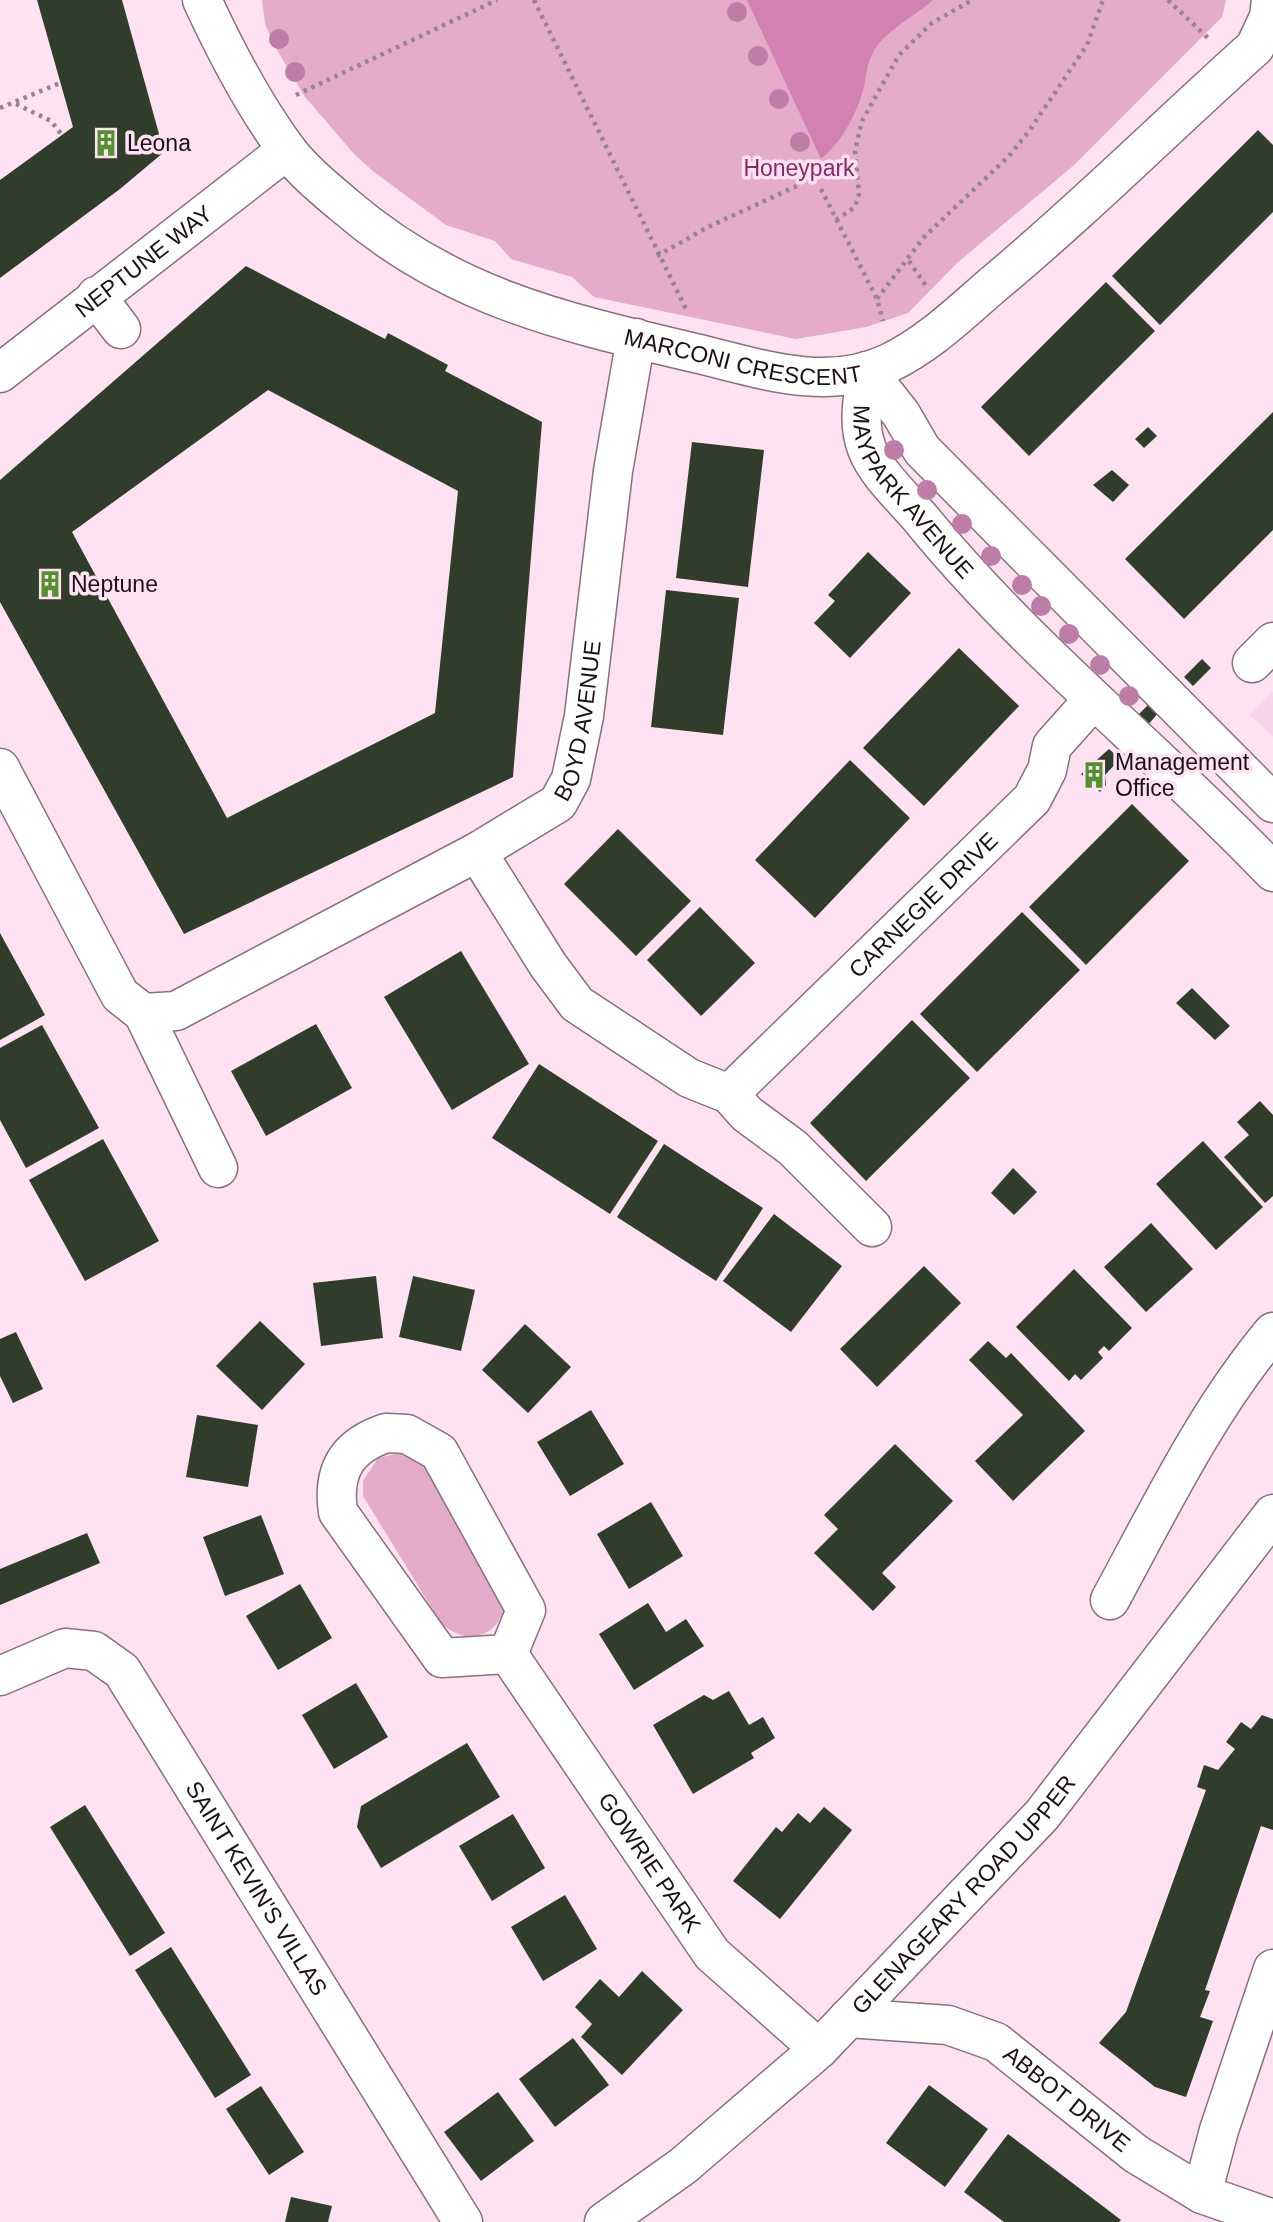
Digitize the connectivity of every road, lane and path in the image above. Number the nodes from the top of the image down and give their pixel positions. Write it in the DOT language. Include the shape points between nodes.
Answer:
graph roads {
  1 [pos="202,0"];
  2 [pos="497,0"];
  3 [pos="534,0"];
  4 [pos="972,0"];
  5 [pos="1102,0"];
  6 [pos="1168,0"];
  7 [pos="1271,0"];
  8 [pos="1254,59"];
  9 [pos="60,83"];
  10 [pos="16,104"];
  11 [pos="0,108"];
  12 [pos="264,113"];
  13 [pos="62,135"];
  14 [pos="287,150"];
  15 [pos="799,185"];
  16 [pos="821,189"];
  17 [pos="836,219"];
  18 [pos="657,256"];
  19 [pos="909,261"];
  20 [pos="930,291"];
  21 [pos="96,296"];
  22 [pos="877,299"];
  23 [pos="883,322"];
  24 [pos="121,329"];
  25 [pos="636,338"];
  26 [pos="682,350"];
  27 [pos="867,371"];
  28 [pos="0,373"];
  29 [pos="1093,700"];
  30 [pos="0,768"];
  31 [pos="1267,786"];
  32 [pos="1223,819"];
  33 [pos="477,852"];
  34 [pos="1273,872"];
  35 [pos="143,1013"];
  36 [pos="729,1094"];
  37 [pos="218,1168"];
  38 [pos="872,1227"];
  39 [pos="1269,1343"];
  40 [pos="1273,1514"];
  41 [pos="1110,1600"];
  42 [pos="508,1654"];
  43 [pos="0,1676"];
  44 [pos="1273,1969"];
  45 [pos="848,2018"];
  46 [pos="819,2049"];
  47 [pos="1202,2194"];
  48 [pos="1273,2219"];
  49 [pos="463,2222"];
  50 [pos="604,2222"];
  1 -- 12 [label="street, MARCONI CRESCENT" via="224,48"];
  2 -- 12 [label="path"];
  3 -- 18 [label="path"];
  4 -- 17 [label="path" via="932,23 899,55 862,121 855,151 859,194 855,207"];
  5 -- 19 [label="path" via="1087,45 1029,131 986,179 946,213"];
  6 -- 8 [label="path"];
  7 -- 8 [label="street, MARCONI CRESCENT"];
  8 -- 27 [label="street, MARCONI CRESCENT" via="944,327 917,348"];
  9 -- 10 [label="path" via="39,89"];
  10 -- 11 [label="path"];
  10 -- 13 [label="path" via="51,121"];
  12 -- 14 [label="street, MARCONI CRESCENT"];
  14 -- 21 [label="street, NEPTUNE WAY"];
  14 -- 25 [label="street, MARCONI CRESCENT" via="372,230 436,272 533,312"];
  15 -- 18 [label="path"];
  16 -- 17 [label="path"];
  17 -- 22 [label="path"];
  18 -- 26 [label="path" via="689,316"];
  19 -- 20 [label="path"];
  19 -- 22 [label="path"];
  21 -- 24 [label="street"];
  21 -- 28 [label="street, NEPTUNE WAY"];
  22 -- 23 [label="path"];
  25 -- 26 [label="street, MARCONI CRESCENT"];
  25 -- 33 [label="street, BOYD AVENUE" via="613,471 584,716 571,779 558,803"];
  26 -- 27 [label="street, MARCONI CRESCENT" via="815,379"];
  27 -- 29 [label="street, MAYPARK AVENUE" via="860,419 867,450 944,547"];
  27 -- 31 [label="street, MAYPARK AVENUE" via="922,450"];
  29 -- 32 [label="street, MAYPARK AVENUE"];
  29 -- 36 [label="street, CARNEGIE DRIVE" via="1052,746 1047,770 1032,799"];
  30 -- 35 [label="street" via="120,995"];
  31 -- 32 [label="street, MAYPARK AVENUE"];
  32 -- 34 [label="street, MAYPARK AVENUE"];
  33 -- 35 [label="street, BOYD AVENUE" via="176,1011"];
  33 -- 36 [label="street" via="577,1003 689,1079"];
  35 -- 37 [label="street"];
  36 -- 38 [label="street" via="747,1114 793,1148"];
  39 -- 41 [label="street" via="1184,1462"];
  40 -- 45 [label="street, GLENAGEARY ROAD UPPER" via="1042,1815"];
  42 -- 42 [label="street" via="526,1610 439,1452 407,1434 386,1433 365,1440 348,1456 339,1475 335,1492 338,1512 442,1658"];
  42 -- 46 [label="street, GOWRIE PARK" via="712,1954"];
  43 -- 49 [label="street, SAINT KEVIN'S VILLAS" via="65,1648 94,1651 122,1671"];
  44 -- 47 [label="street"];
  45 -- 46 [label="street, GLENAGEARY ROAD UPPER"];
  45 -- 47 [label="street, ABBOT DRIVE" via="948,2025 996,2042 1136,2154"];
  46 -- 50 [label="street, GLENAGEARY ROAD UPPER" via="683,2166"];
  47 -- 48 [label="street, ABBOT DRIVE"];
}
